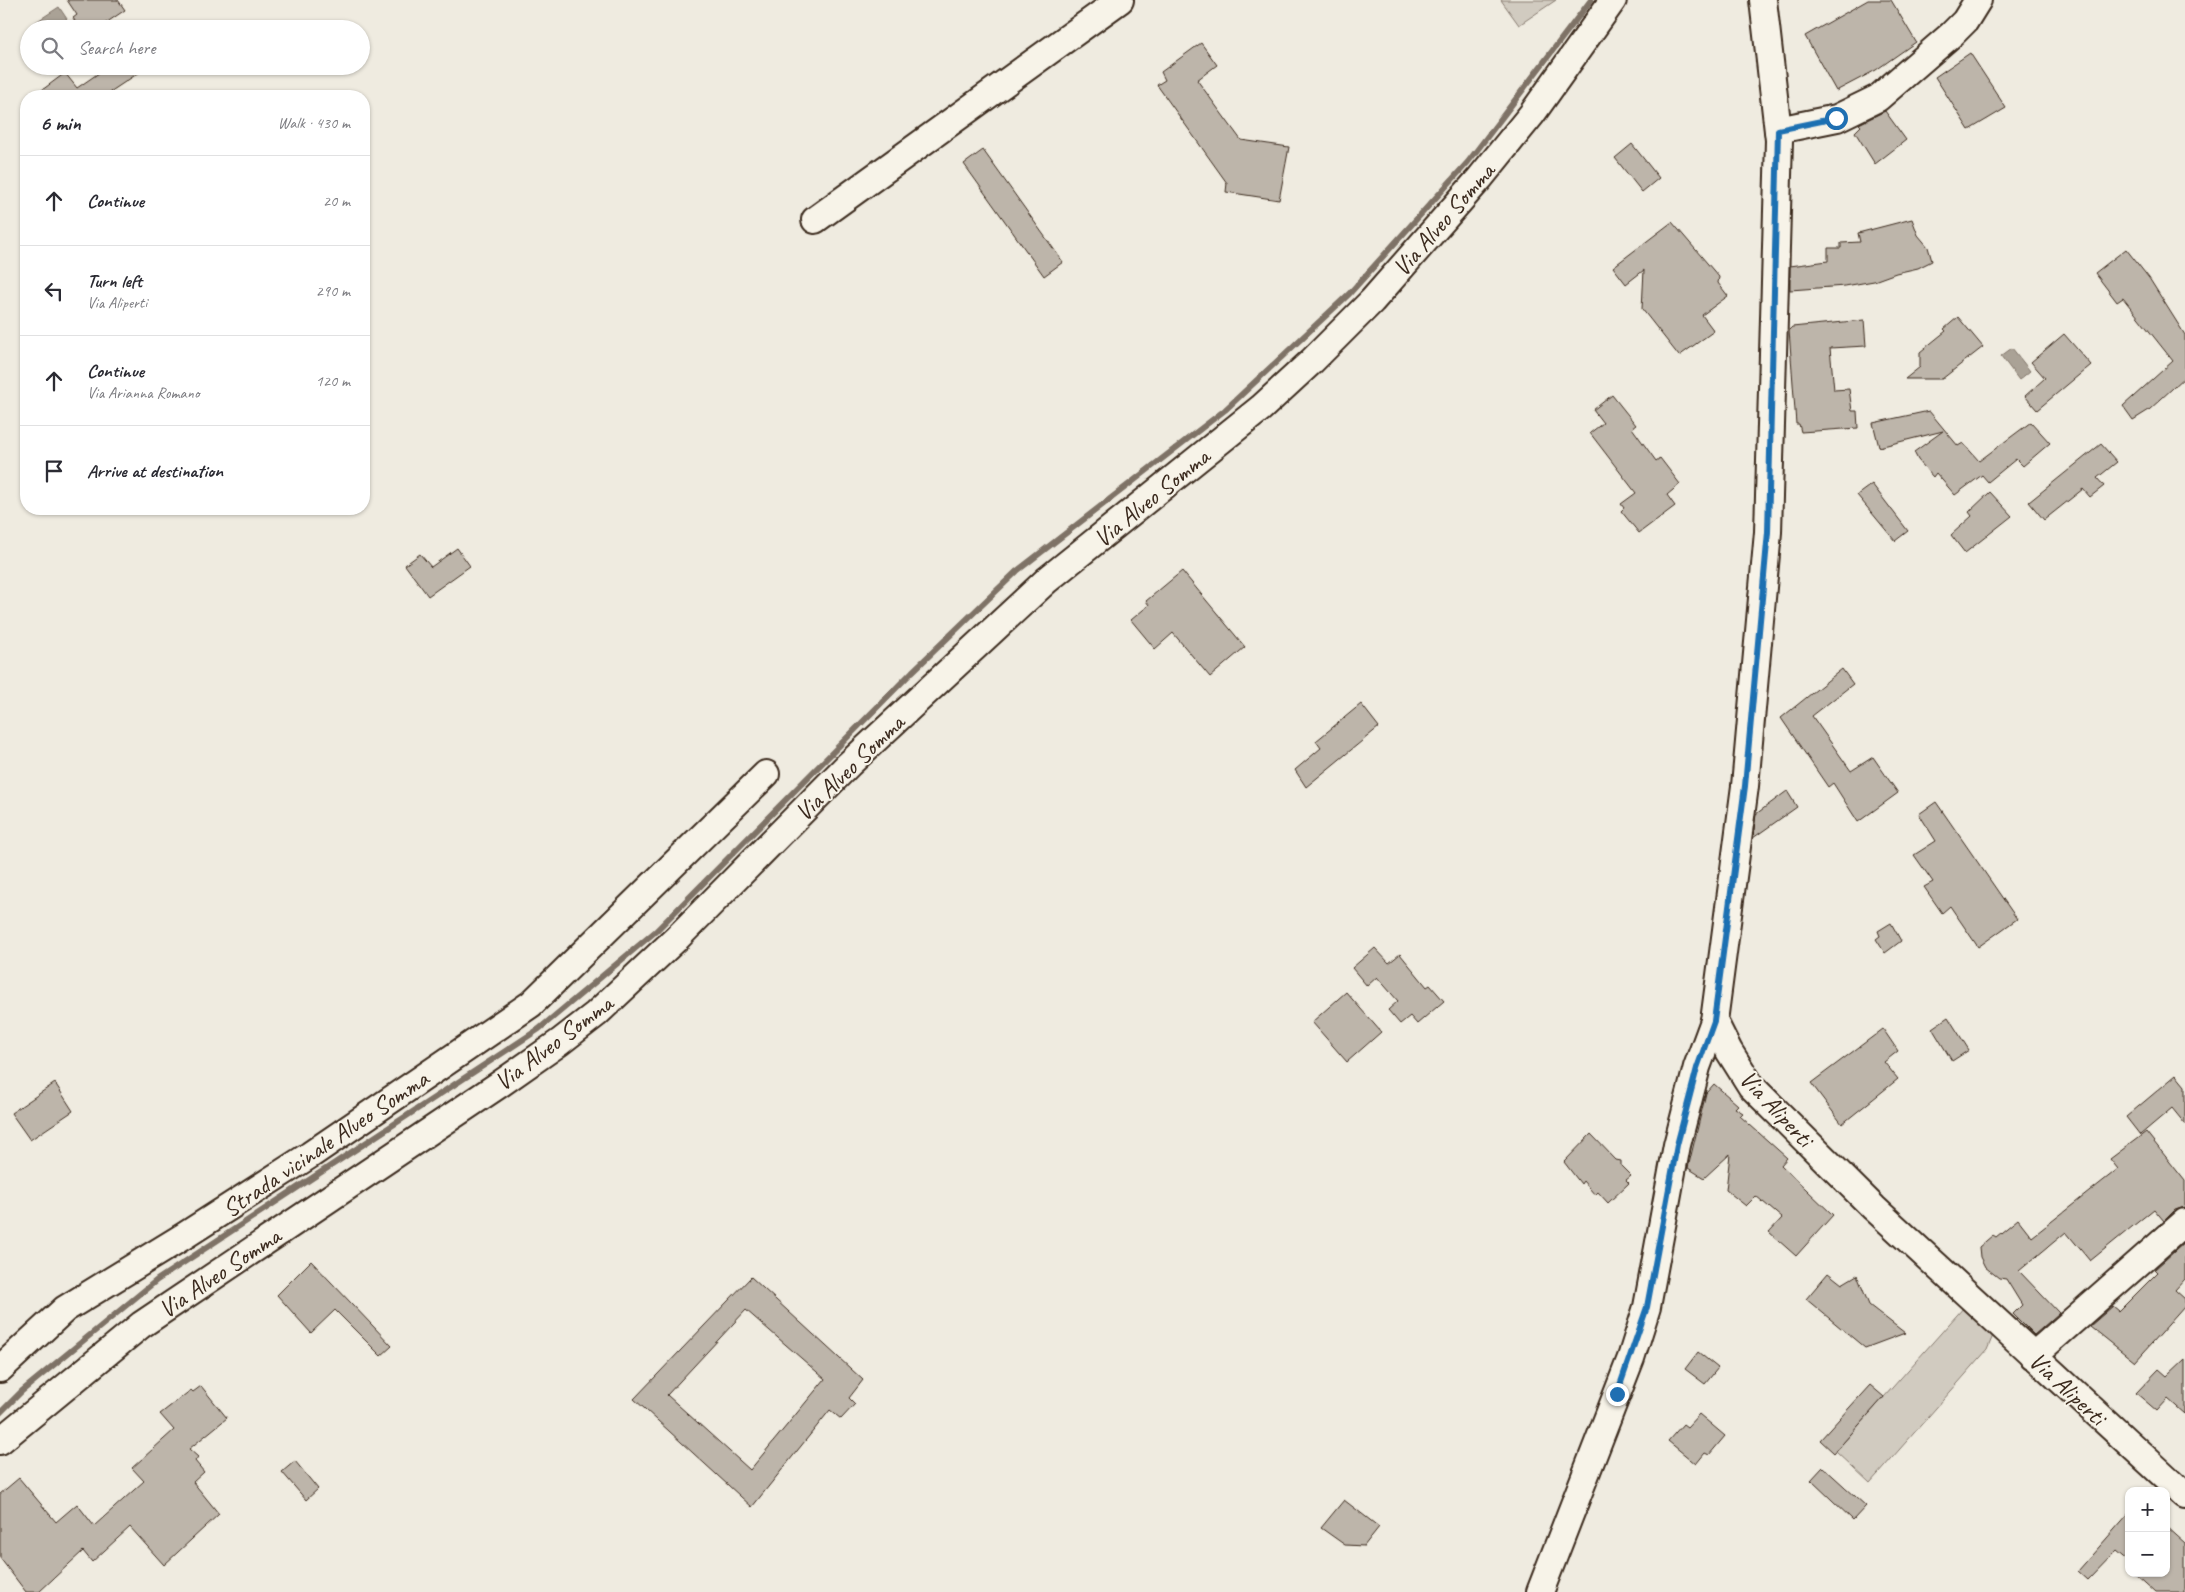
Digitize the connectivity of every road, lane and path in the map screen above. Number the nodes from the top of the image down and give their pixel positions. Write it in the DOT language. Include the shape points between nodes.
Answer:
graph roads {
  1 [pos="1120,0"];
  2 [pos="1613,0"];
  3 [pos="1763,0"];
  4 [pos="1978,0"];
  5 [pos="1778,130"];
  6 [pos="815,220"];
  7 [pos="766,774"];
  8 [pos="1714,1021"];
  9 [pos="2185,1222"];
  10 [pos="2032,1356"];
  11 [pos="0,1369"];
  12 [pos="0,1441"];
  13 [pos="2185,1495"];
  14 [pos="1540,1592"];
  1 -- 6 [label="street"];
  2 -- 12 [label="street, Via Alveo Somma" via="1532,114 1480,178 1372,301 1312,361 1261,408 1033,593 849,764 677,938 596,1014 515,1073 141,1325"];
  3 -- 5 [label="street"];
  4 -- 5 [label="street" via="1965,22 1878,98 1836,118"];
  5 -- 8 [label="street" via="1768,532 1745,786"];
  7 -- 11 [label="street, Strada vicinale Alveo Somma" via="531,1004 310,1155 65,1309"];
  8 -- 10 [label="street, Via Aliperti" via="1751,1086 1874,1208"];
  8 -- 14 [label="street" via="1697,1068 1677,1145 1647,1307 1631,1358"];
  9 -- 10 [label="street"];
  10 -- 13 [label="street, Via Aliperti"];
}
